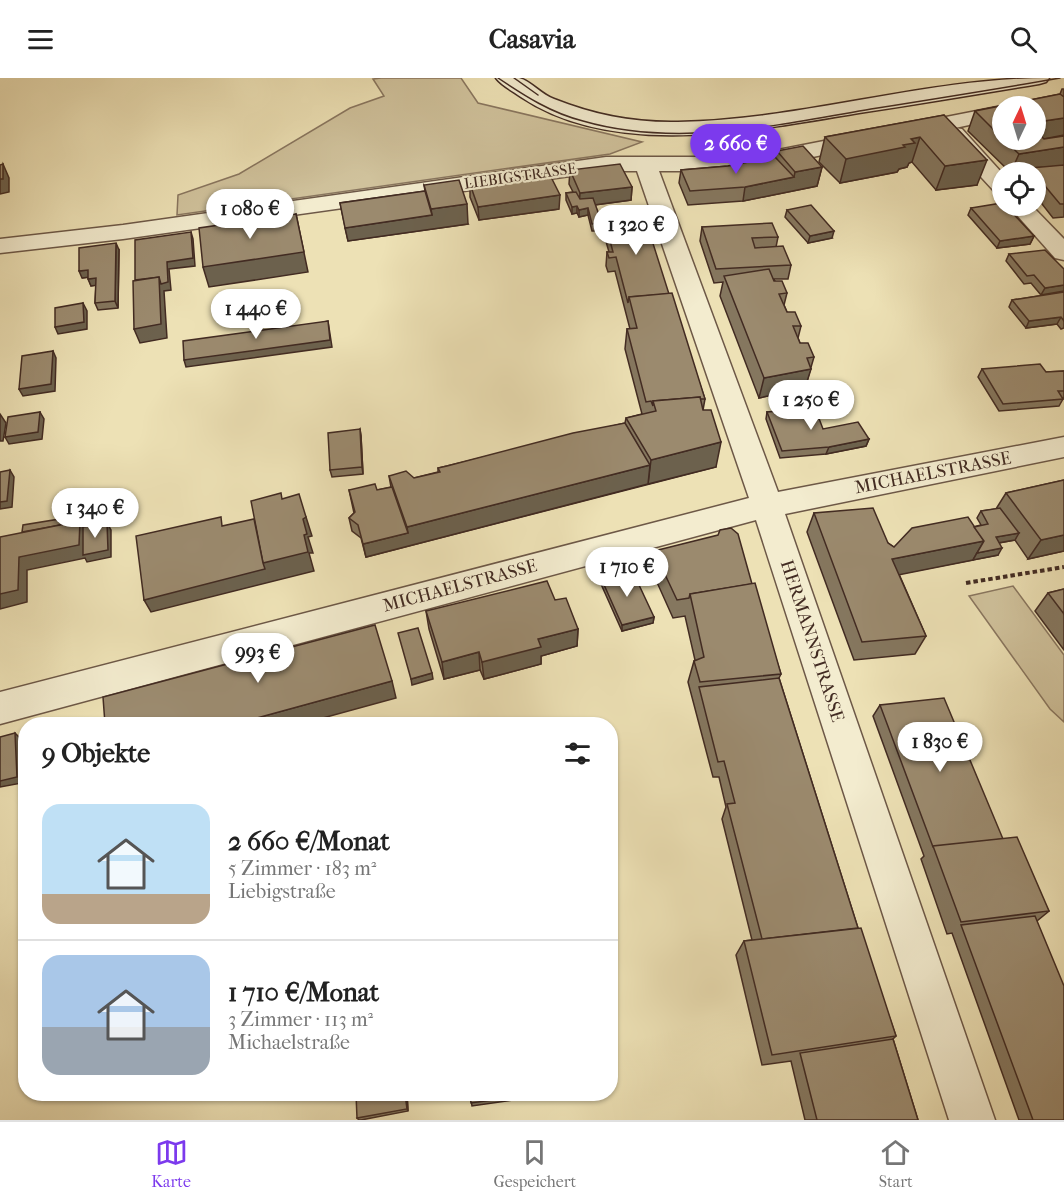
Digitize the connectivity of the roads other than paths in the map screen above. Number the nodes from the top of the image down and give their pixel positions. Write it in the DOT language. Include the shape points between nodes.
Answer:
graph roads {
  1 [pos="506,78"];
  2 [pos="1039,78"];
  3 [pos="992,114"];
  4 [pos="944,124"];
  5 [pos="646,165"];
  6 [pos="992,175"];
  7 [pos="1029,216"];
  8 [pos="0,246"];
  9 [pos="1064,253"];
  10 [pos="1064,447"];
  11 [pos="767,506"];
  12 [pos="0,708"];
  13 [pos="972,1120"];
  1 -- 2 [label="street" via="522,92 557,108 598,120 643,128 691,130 746,126"];
  3 -- 4 [label="street, LIEBIGSTRASSE"];
  4 -- 5 [label="street, LIEBIGSTRASSE" via="773,158"];
  4 -- 6 [label="street"];
  5 -- 8 [label="street, LIEBIGSTRASSE" via="606,164"];
  5 -- 11 [label="street, HERMANNSTRASSE"];
  7 -- 9 [label="street"];
  10 -- 11 [label="street, MICHAELSTRASSE"];
  11 -- 12 [label="street, MICHAELSTRASSE"];
  11 -- 13 [label="street, HERMANNSTRASSE"];
}
